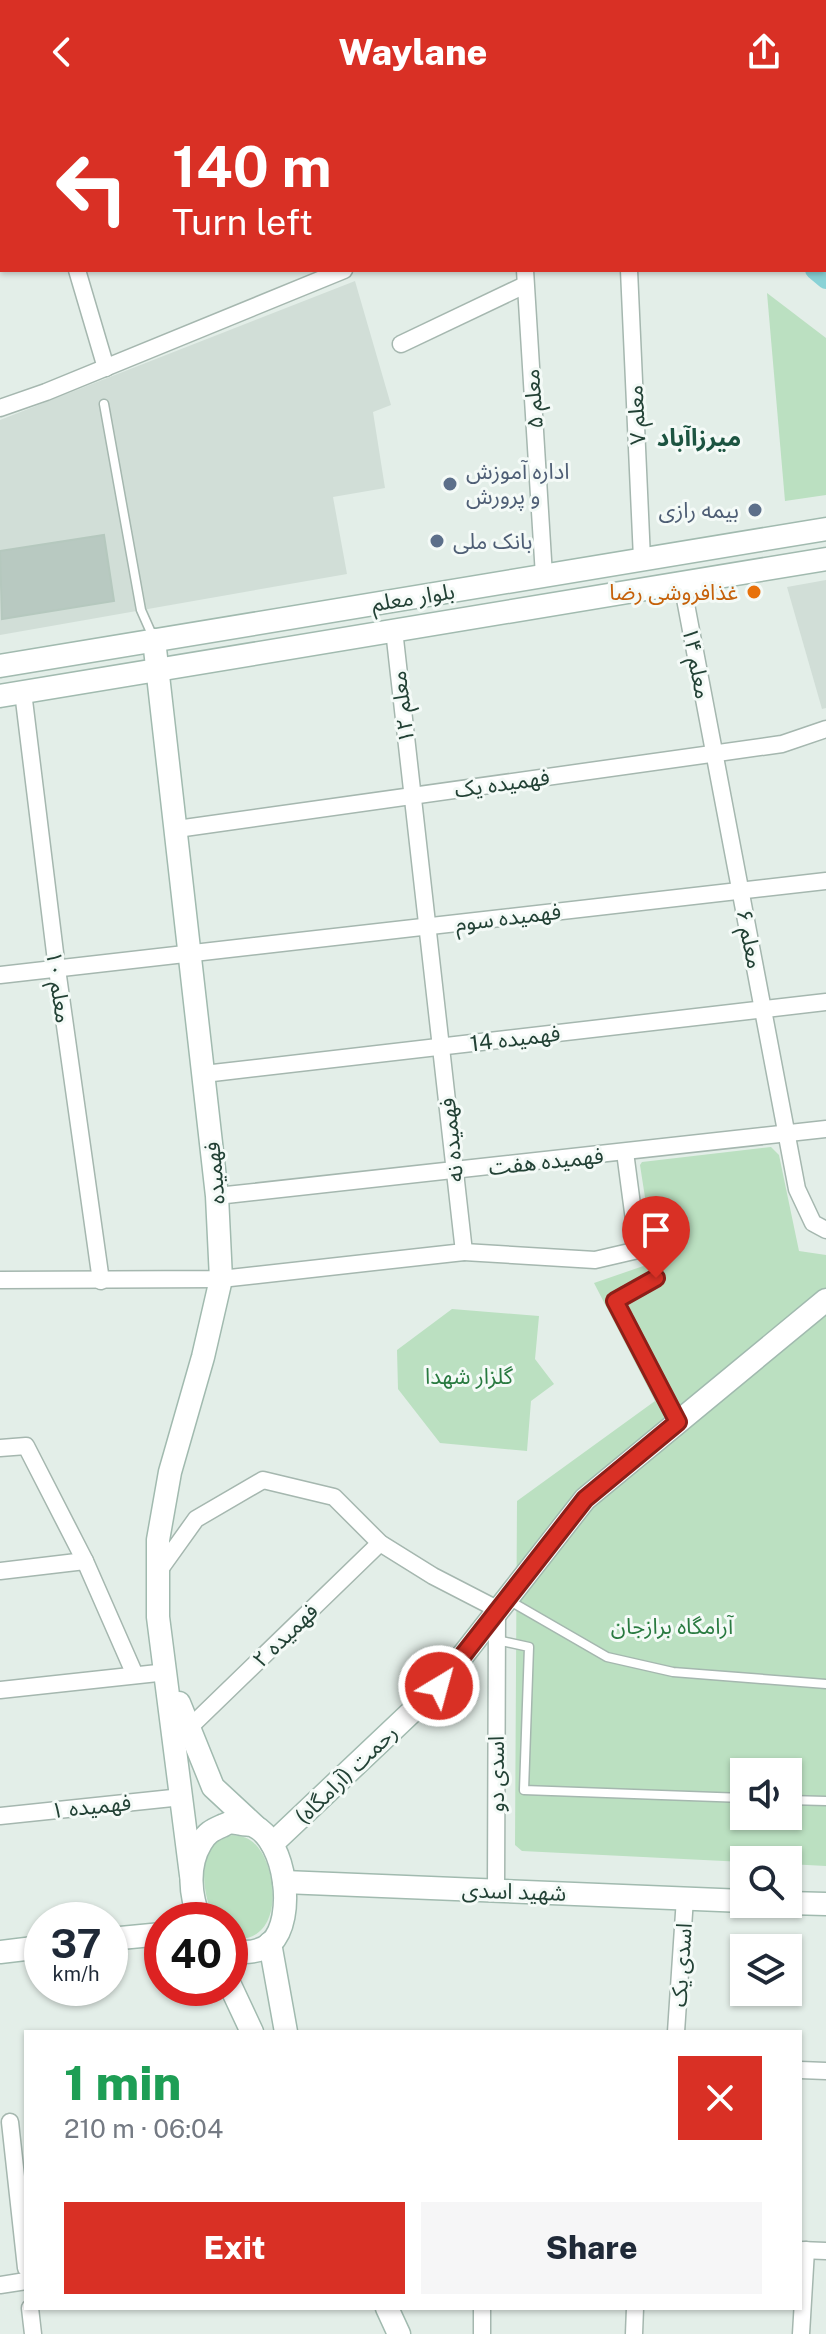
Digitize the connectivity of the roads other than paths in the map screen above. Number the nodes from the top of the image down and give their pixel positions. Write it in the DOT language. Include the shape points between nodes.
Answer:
graph roads {
  1 [pos="78,272"];
  2 [pos="339,272"];
  3 [pos="629,272"];
  4 [pos="525,278"];
  5 [pos="401,344"];
  6 [pos="106,368"];
  7 [pos="104,404"];
  8 [pos="0,408"];
  9 [pos="826,529"];
  10 [pos="642,559"];
  11 [pos="826,559"];
  12 [pos="544,576"];
  13 [pos="682,583"];
  14 [pos="394,630"];
  15 [pos="154,640"];
  16 [pos="0,666"];
  17 [pos="159,669"];
  18 [pos="23,692"];
  19 [pos="0,696"];
  20 [pos="826,729"];
  21 [pos="713,748"];
  22 [pos="412,789"];
  23 [pos="177,829"];
  24 [pos="826,881"];
  25 [pos="740,890"];
  26 [pos="427,927"];
  27 [pos="191,955"];
  28 [pos="57,969"];
  29 [pos="0,975"];
  30 [pos="826,1002"];
  31 [pos="763,1010"];
  32 [pos="441,1047"];
  33 [pos="204,1074"];
  34 [pos="826,1129"];
  35 [pos="787,1135"];
  36 [pos="625,1152"];
  37 [pos="455,1170"];
  38 [pos="217,1196"];
  39 [pos="826,1230"];
  40 [pos="464,1252"];
  41 [pos="656,1278"];
  42 [pos="221,1279"];
  43 [pos="0,1280"];
  44 [pos="101,1281"];
  45 [pos="826,1300"];
  46 [pos="678,1422"];
  47 [pos="0,1448"];
  48 [pos="380,1543"];
  49 [pos="85,1561"];
  50 [pos="0,1571"];
  51 [pos="158,1572"];
  52 [pos="502,1603"];
  53 [pos="497,1640"];
  54 [pos="167,1672"];
  55 [pos="135,1675"];
  56 [pos="826,1684"];
  57 [pos="0,1690"];
  58 [pos="189,1728"];
  59 [pos="182,1797"];
  60 [pos="730,1797"];
  61 [pos="802,1800"];
  62 [pos="826,1801"];
  63 [pos="0,1816"];
  64 [pos="255,1826"];
  65 [pos="272,1844"];
  66 [pos="191,1875"];
  67 [pos="284,1882"];
  68 [pos="496,1891"];
  69 [pos="685,1898"];
  70 [pos="730,1900"];
  71 [pos="195,1902"];
  72 [pos="802,1903"];
  73 [pos="826,1904"];
  74 [pos="270,1943"];
  75 [pos="24,1949"];
  76 [pos="0,1952"];
  77 [pos="248,1954"];
  78 [pos="240,2006"];
  79 [pos="251,2030"];
  80 [pos="286,2030"];
  81 [pos="676,2030"];
  82 [pos="802,2070"];
  83 [pos="826,2071"];
  84 [pos="12,2121"];
  85 [pos="24,2247"];
  86 [pos="803,2250"];
  87 [pos="826,2251"];
  88 [pos="24,2281"];
  89 [pos="0,2285"];
  90 [pos="802,2292"];
  91 [pos="30,2310"];
  92 [pos="388,2310"];
  93 [pos="482,2310"];
  94 [pos="635,2310"];
  95 [pos="802,2310"];
  96 [pos="33,2334"];
  97 [pos="399,2334"];
  98 [pos="482,2334"];
  99 [pos="634,2334"];
  100 [pos="801,2334"];
  1 -- 6 [label="street"];
  2 -- 6 [label="street"];
  3 -- 10 [label="street, معلم ۷"];
  4 -- 5 [label="street"];
  4 -- 12 [label="street, معلم ۵"];
  6 -- 8 [label="street"];
  7 -- 15 [label="lane" via="141,610"];
  9 -- 10 [label="street, بلوار معلم"];
  10 -- 12 [label="street, بلوار معلم"];
  11 -- 13 [label="street, بلوار معلم"];
  12 -- 15 [label="street, بلوار معلم"];
  13 -- 14 [label="street, بلوار معلم"];
  13 -- 21 [label="street, معلم ۱۴"];
  14 -- 17 [label="street, بلوار معلم"];
  14 -- 22 [label="street, معلم ۱۲"];
  15 -- 16 [label="street, بلوار معلم"];
  15 -- 17 [label="street, فهمیده"];
  17 -- 18 [label="street, بلوار معلم"];
  17 -- 23 [label="street, فهمیده"];
  18 -- 19 [label="street, بلوار معلم"];
  18 -- 28 [label="street, معلم ۱۰"];
  20 -- 21 [label="street, فهمیده یک" via="782,744"];
  21 -- 22 [label="street, فهمیده یک"];
  21 -- 25 [label="street, معلم ۶"];
  22 -- 23 [label="street, فهمیده یک"];
  22 -- 26 [label="street, فهمیده نه"];
  23 -- 27 [label="street, فهمیده"];
  24 -- 25 [label="street, فهمیده سوم"];
  25 -- 26 [label="street, فهمیده سوم"];
  25 -- 31 [label="street, معلم ۶"];
  26 -- 27 [label="street, فهمیده سوم"];
  26 -- 32 [label="street, فهمیده نه"];
  27 -- 28 [label="street, فهمیده سوم"];
  27 -- 33 [label="street, فهمیده"];
  28 -- 29 [label="street, فهمیده سوم"];
  28 -- 44 [label="street, معلم ۱۰"];
  30 -- 31 [label="street, فهمیده 14"];
  31 -- 32 [label="street, فهمیده 14"];
  31 -- 35 [label="street, معلم ۶"];
  32 -- 33 [label="street, فهمیده 14"];
  32 -- 37 [label="street, فهمیده نه"];
  33 -- 38 [label="street, فهمیده"];
  34 -- 35 [label="street, فهمیده هفت"];
  35 -- 36 [label="street, فهمیده هفت"];
  35 -- 39 [label="street, معلم ۶" via="805,1210"];
  36 -- 37 [label="street, فهمیده هفت"];
  36 -- 40 [label="street" via="638,1250 595,1260"];
  37 -- 38 [label="street, فهمیده هفت"];
  37 -- 40 [label="street, فهمیده نه"];
  38 -- 42 [label="street, فهمیده"];
  40 -- 42 [label="street"];
  41 -- 46 [label="street" via="615,1301"];
  42 -- 44 [label="street"];
  42 -- 51 [label="street, فهمیده" via="170,1472"];
  43 -- 44 [label="street"];
  45 -- 46 [label="street, رحمت (آرامگاه)"];
  46 -- 52 [label="street, رحمت (آرامگاه)" via="585,1499"];
  47 -- 49 [label="street" via="26,1446"];
  48 -- 51 [label="street" via="334,1497 263,1480 196,1519"];
  48 -- 52 [label="street" via="433,1576"];
  48 -- 58 [label="street, فهمیده ۲"];
  49 -- 50 [label="street"];
  49 -- 55 [label="street"];
  51 -- 54 [label="street, فهمیده" via="158,1617"];
  52 -- 53 [label="street, اسدی دو"];
  52 -- 56 [label="lane" via="607,1657 673,1672"];
  52 -- 65 [label="street, رحمت (آرامگاه)" via="439,1686"];
  53 -- 60 [label="lane" via="529,1647 524,1790"];
  53 -- 68 [label="street, اسدی دو"];
  54 -- 55 [label="street"];
  54 -- 58 [label="street"];
  54 -- 59 [label="street"];
  55 -- 57 [label="street"];
  58 -- 64 [label="street" via="213,1787"];
  59 -- 63 [label="street, فهمیده ۱"];
  59 -- 66 [label="street"];
  61 -- 62 [label="lane"];
  64 -- 65 [label="street"];
  64 -- 66 [label="street" via="230,1822 206,1833 194,1854"];
  65 -- 67 [label="street"];
  66 -- 71 [label="street"];
  67 -- 68 [label="street, شهید اسدی"];
  67 -- 74 [label="street" via="282,1922"];
  68 -- 69 [label="street, شهید اسدی"];
  69 -- 70 [label="street, شهید اسدی"];
  69 -- 81 [label="street, اسدی یک"];
  72 -- 73 [label="street"];
  74 -- 77 [label="street"];
  74 -- 80 [label="street"];
  75 -- 76 [label="street"];
  78 -- 79 [label="street"];
  82 -- 83 [label="street"];
  84 -- 85 [label="street"];
  86 -- 87 [label="street"];
  86 -- 90 [label="street"];
  88 -- 89 [label="street"];
  91 -- 96 [label="street"];
  92 -- 97 [label="street"];
  93 -- 98 [label="street"];
  94 -- 99 [label="street"];
  95 -- 100 [label="street"];
}
